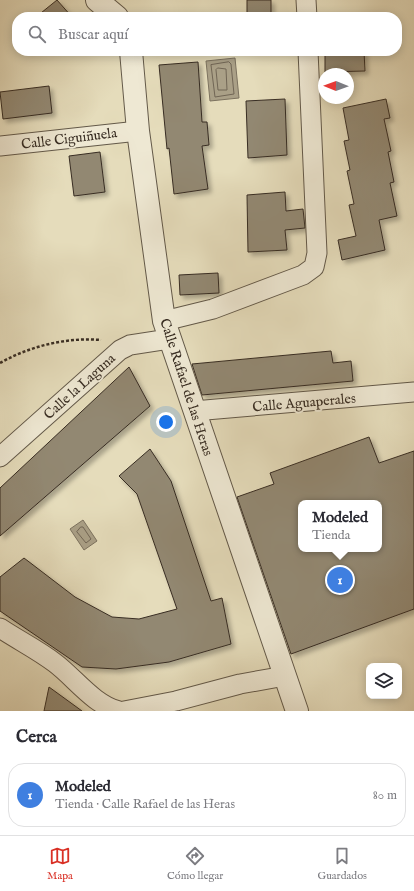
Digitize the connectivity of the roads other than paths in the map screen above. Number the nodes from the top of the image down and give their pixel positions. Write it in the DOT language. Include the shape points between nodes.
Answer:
graph roads {
  1 [pos="97,0"];
  2 [pos="306,0"];
  3 [pos="111,12"];
  4 [pos="306,12"];
  5 [pos="131,56"];
  6 [pos="308,56"];
  7 [pos="138,131"];
  8 [pos="0,146"];
  9 [pos="171,326"];
  10 [pos="414,392"];
  11 [pos="194,411"];
  12 [pos="0,457"];
  13 [pos="0,628"];
  14 [pos="286,676"];
  15 [pos="119,711"];
  16 [pos="124,711"];
  17 [pos="297,711"];
  1 -- 3 [label="street"];
  2 -- 4 [label="street"];
  5 -- 7 [label="street, Calle Rafael de las Heras"];
  6 -- 9 [label="street, Calle Rafael de las Heras" via="317,253 314,267 304,275"];
  7 -- 8 [label="street, Calle Ciguiñuela"];
  7 -- 9 [label="street, Calle Rafael de las Heras"];
  9 -- 11 [label="street, Calle Rafael de las Heras"];
  9 -- 12 [label="street, Calle la Laguna" via="120,350"];
  10 -- 11 [label="street, Calle Aguaperales"];
  11 -- 14 [label="street, Calle Rafael de las Heras"];
  13 -- 15 [label="street" via="55,663 97,699"];
  14 -- 16 [label="street"];
  14 -- 17 [label="street, Calle Rafael de las Heras"];
}
